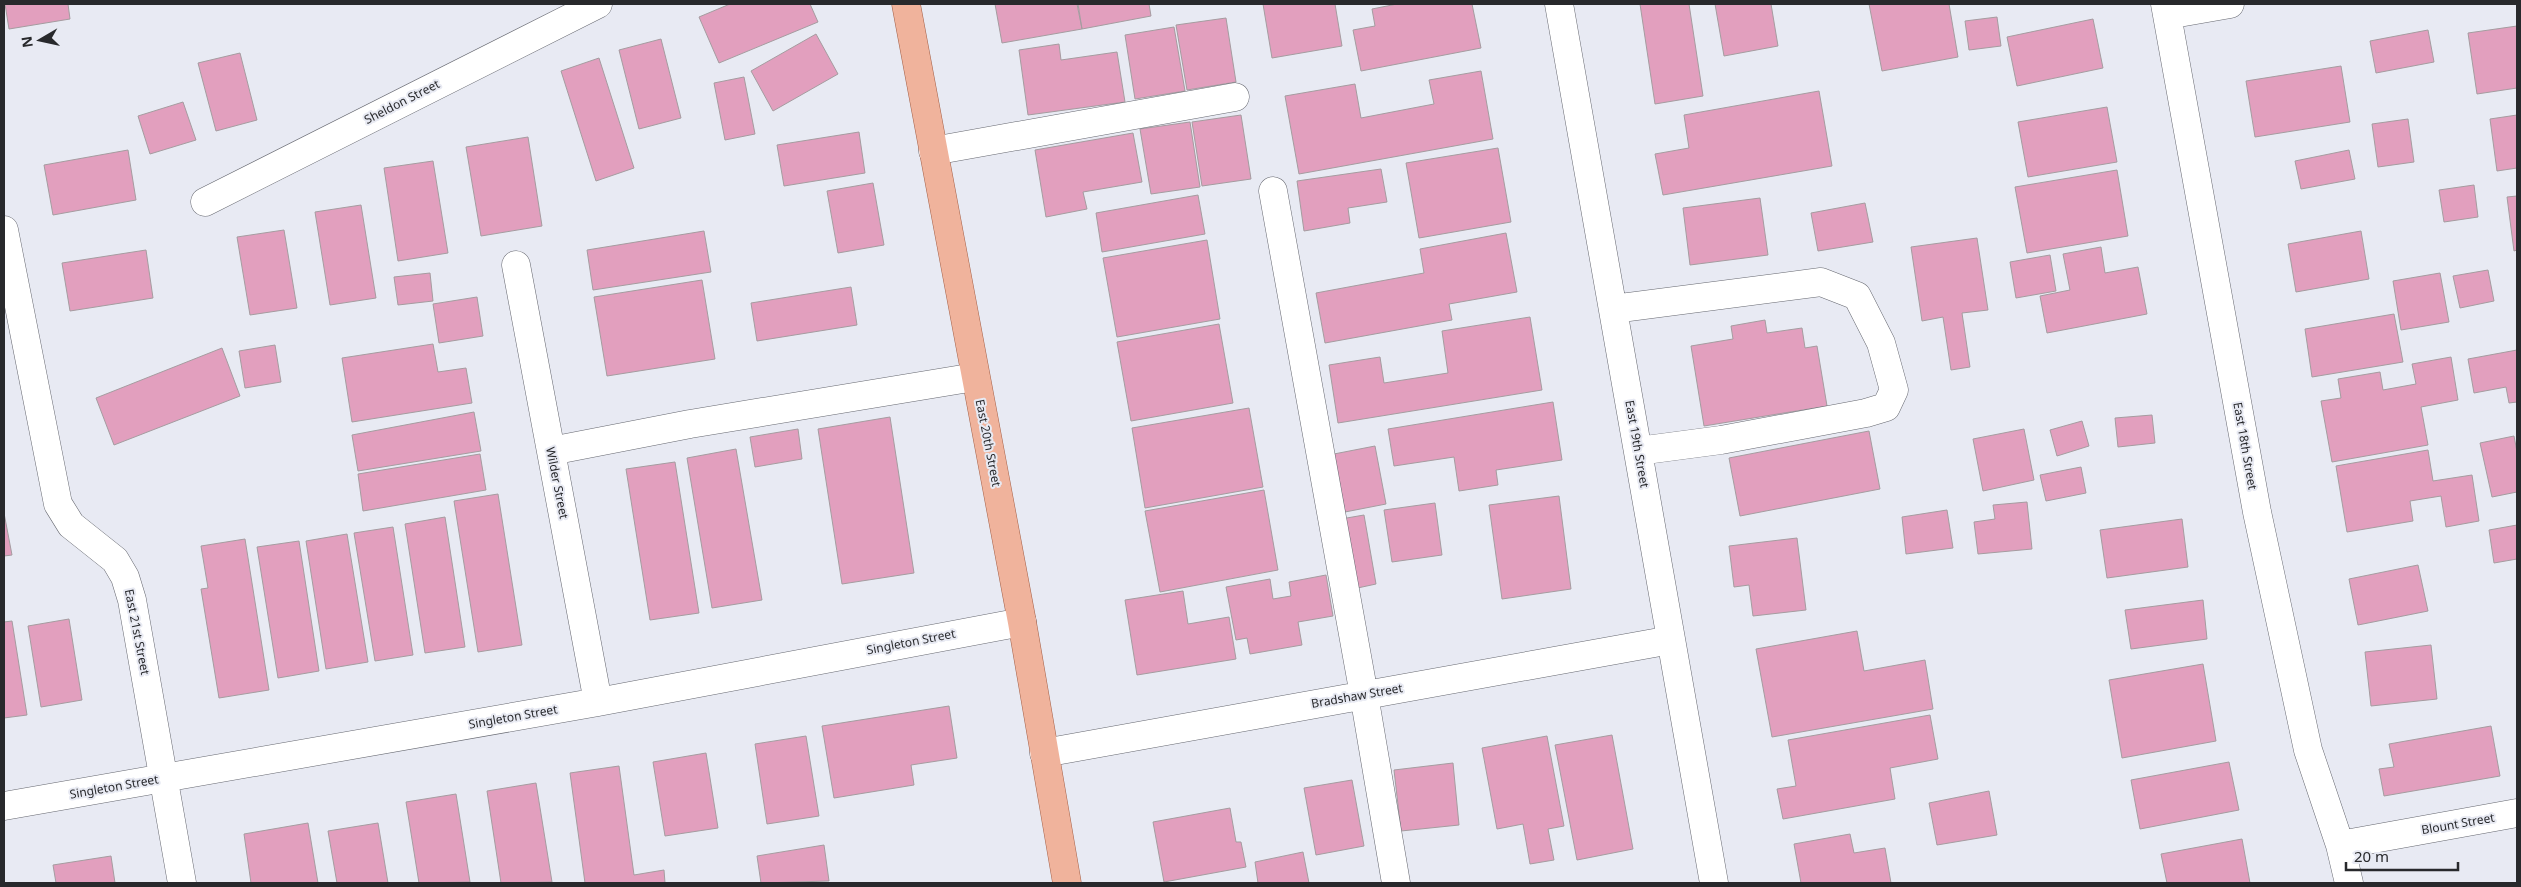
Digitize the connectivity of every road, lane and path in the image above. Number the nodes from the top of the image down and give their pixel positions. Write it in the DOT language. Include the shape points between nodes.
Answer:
graph roads {
  1 [pos="598,4"];
  2 [pos="906,4"];
  3 [pos="1559,4"];
  4 [pos="2230,4"];
  5 [pos="2166,9"];
  6 [pos="1235,97"];
  7 [pos="933,151"];
  8 [pos="1273,192"];
  9 [pos="205,202"];
  10 [pos="4,230"];
  11 [pos="516,265"];
  12 [pos="1613,309"];
  13 [pos="975,377"];
  14 [pos="551,451"];
  15 [pos="1638,451"];
  16 [pos="1022,622"];
  17 [pos="1671,640"];
  18 [pos="1364,695"];
  19 [pos="598,702"];
  20 [pos="1044,752"];
  21 [pos="163,779"];
  22 [pos="4,806"];
  23 [pos="2517,813"];
  24 [pos="2340,845"];
  25 [pos="182,883"];
  26 [pos="1067,883"];
  27 [pos="1396,883"];
  28 [pos="1714,883"];
  29 [pos="2349,883"];
  1 -- 9 [label="street, Sheldon Street"];
  2 -- 7 [label="main road, East 20th Street"];
  3 -- 12 [label="street, East 19th Street"];
  4 -- 5 [label="street"];
  5 -- 24 [label="street, East 18th Street" via="2257,512 2308,750"];
  6 -- 7 [label="street"];
  7 -- 13 [label="main road, East 20th Street"];
  8 -- 18 [label="street"];
  10 -- 21 [label="street, East 21st Street" via="58,504 71,525 114,560 125,577 132,600"];
  11 -- 14 [label="street, Wilder Street"];
  12 -- 15 [label="street, East 19th Street"];
  12 -- 15 [label="street" via="1821,282 1857,296 1881,343 1894,390 1886,407 1866,413 1720,440"];
  13 -- 14 [label="street" via="690,424"];
  13 -- 16 [label="main road, East 20th Street"];
  14 -- 19 [label="street, Wilder Street"];
  15 -- 17 [label="street, East 19th Street"];
  16 -- 19 [label="street, Singleton Street"];
  16 -- 20 [label="main road, East 20th Street"];
  17 -- 18 [label="street, Bradshaw Street"];
  17 -- 28 [label="street, East 19th Street"];
  18 -- 20 [label="street, Bradshaw Street"];
  18 -- 27 [label="street"];
  19 -- 21 [label="street, Singleton Street"];
  20 -- 26 [label="main road, East 20th Street"];
  21 -- 22 [label="street, Singleton Street"];
  21 -- 25 [label="street, East 21st Street"];
  23 -- 24 [label="street, Blount Street"];
  24 -- 29 [label="street, East 18th Street"];
}
